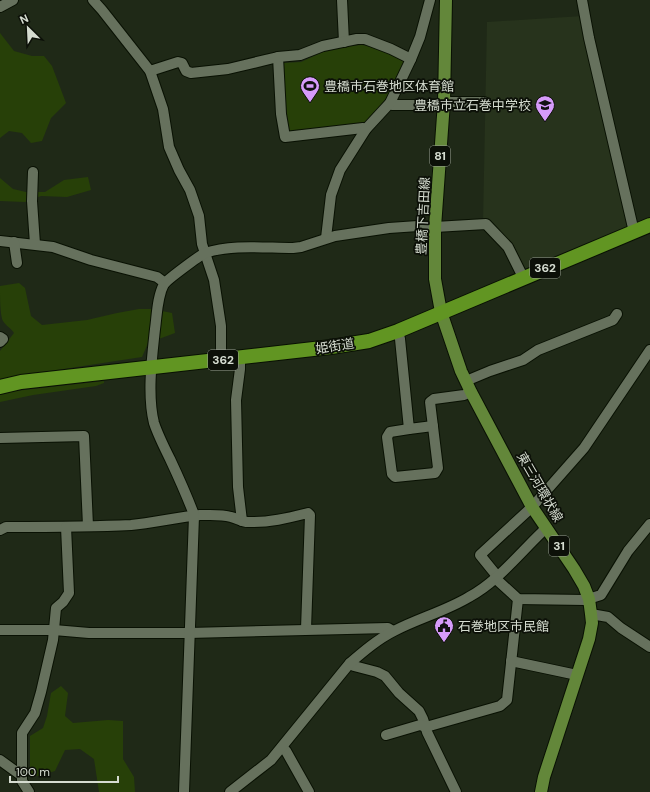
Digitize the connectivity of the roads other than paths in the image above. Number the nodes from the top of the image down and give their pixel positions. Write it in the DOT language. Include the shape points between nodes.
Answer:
graph roads {
  1 [pos="13,0"];
  2 [pos="93,0"];
  3 [pos="342,0"];
  4 [pos="430,0"];
  5 [pos="446,0"];
  6 [pos="582,0"];
  7 [pos="0,7"];
  8 [pos="344,42"];
  9 [pos="278,57"];
  10 [pos="411,59"];
  11 [pos="150,71"];
  12 [pos="484,102"];
  13 [pos="390,103"];
  14 [pos="444,104"];
  15 [pos="366,129"];
  16 [pos="33,172"];
  17 [pos="650,225"];
  18 [pos="435,227"];
  19 [pos="634,232"];
  20 [pos="326,238"];
  21 [pos="0,241"];
  22 [pos="14,242"];
  23 [pos="35,244"];
  24 [pos="205,253"];
  25 [pos="17,263"];
  26 [pos="523,277"];
  27 [pos="165,283"];
  28 [pos="441,312"];
  29 [pos="617,314"];
  30 [pos="398,331"];
  31 [pos="0,337"];
  32 [pos="0,342"];
  33 [pos="650,350"];
  34 [pos="240,358"];
  35 [pos="222,360"];
  36 [pos="151,368"];
  37 [pos="0,387"];
  38 [pos="468,387"];
  39 [pos="433,426"];
  40 [pos="408,429"];
  41 [pos="0,438"];
  42 [pos="532,507"];
  43 [pos="194,516"];
  44 [pos="242,521"];
  45 [pos="650,524"];
  46 [pos="88,526"];
  47 [pos="66,527"];
  48 [pos="547,528"];
  49 [pos="0,530"];
  50 [pos="496,577"];
  51 [pos="518,599"];
  52 [pos="589,599"];
  53 [pos="592,614"];
  54 [pos="306,629"];
  55 [pos="0,630"];
  56 [pos="54,630"];
  57 [pos="393,631"];
  58 [pos="189,633"];
  59 [pos="650,648"];
  60 [pos="511,661"];
  61 [pos="350,663"];
  62 [pos="577,675"];
  63 [pos="426,727"];
  64 [pos="386,735"];
  65 [pos="282,747"];
  66 [pos="0,760"];
  67 [pos="22,776"];
  68 [pos="29,792"];
  69 [pos="184,792"];
  70 [pos="230,792"];
  71 [pos="309,792"];
  72 [pos="456,792"];
  73 [pos="541,792"];
  1 -- 7 [label="street"];
  2 -- 11 [label="street"];
  3 -- 8 [label="street"];
  4 -- 10 [label="street"];
  5 -- 14 [label="main road, 豊橋下吉田線 / 81"];
  6 -- 19 [label="street"];
  8 -- 9 [label="street" via="323,46 300,55"];
  8 -- 10 [label="street" via="365,39"];
  9 -- 11 [label="street" via="191,73 178,62"];
  9 -- 15 [label="street" via="281,114 286,137"];
  10 -- 13 [label="street"];
  11 -- 24 [label="street" via="163,109 172,156 197,207"];
  12 -- 14 [label="street"];
  13 -- 14 [label="street"];
  13 -- 15 [label="street"];
  14 -- 18 [label="main road, 豊橋下吉田線 / 81"];
  15 -- 20 [label="street" via="340,170 331,195"];
  16 -- 23 [label="street"];
  17 -- 19 [label="highway, 姫街道 / 362"];
  18 -- 20 [label="street" via="389,228"];
  18 -- 26 [label="street" via="486,224 508,247"];
  18 -- 28 [label="main road, 豊橋下吉田線 / 81" via="435,279"];
  19 -- 26 [label="highway, 姫街道 / 362"];
  20 -- 24 [label="street" via="297,248 242,247"];
  21 -- 22 [label="street"];
  22 -- 23 [label="street"];
  22 -- 25 [label="street"];
  23 -- 27 [label="street" via="157,277"];
  24 -- 27 [label="street"];
  24 -- 35 [label="street" via="214,280 221,326"];
  26 -- 28 [label="highway, 姫街道 / 362"];
  27 -- 36 [label="street" via="157,308"];
  28 -- 30 [label="highway, 姫街道 / 362"];
  28 -- 38 [label="main road, 東三河環状線 / 31"];
  29 -- 38 [label="street" via="613,320 538,350 523,360 490,371"];
  30 -- 34 [label="highway, 姫街道 / 362" via="368,341"];
  30 -- 40 [label="street"];
  31 -- 32 [label="street" via="3,339"];
  33 -- 42 [label="street" via="584,448"];
  34 -- 35 [label="highway, 姫街道 / 362"];
  34 -- 44 [label="street" via="236,400 238,486"];
  35 -- 36 [label="highway, 姫街道 / 362"];
  36 -- 37 [label="highway, 姫街道 / 362" via="21,382"];
  36 -- 43 [label="street" via="157,432"];
  38 -- 39 [label="street" via="464,395 434,399 430,402"];
  38 -- 42 [label="main road, 東三河環状線 / 31"];
  39 -- 40 [label="street"];
  39 -- 40 [label="street" via="438,468 435,473 395,477 392,474 387,437 390,432"];
  41 -- 46 [label="street" via="84,436"];
  42 -- 48 [label="main road, 東三河環状線 / 31"];
  42 -- 50 [label="street" via="480,555"];
  43 -- 44 [label="street" via="222,515"];
  43 -- 46 [label="street" via="131,525"];
  43 -- 58 [label="street"];
  44 -- 54 [label="street" via="271,521 308,513 310,515"];
  45 -- 52 [label="street" via="628,551 601,595"];
  46 -- 47 [label="street"];
  47 -- 49 [label="street" via="6,527"];
  47 -- 56 [label="street" via="69,593 56,608"];
  48 -- 50 [label="street"];
  48 -- 52 [label="main road, 東三河環状線 / 31" via="574,569"];
  50 -- 51 [label="street"];
  50 -- 57 [label="street" via="470,597"];
  51 -- 52 [label="street"];
  51 -- 60 [label="street"];
  52 -- 53 [label="main road, 東三河環状線 / 31"];
  53 -- 59 [label="street" via="608,617"];
  53 -- 62 [label="main road, 東三河環状線 / 31" via="589,639"];
  54 -- 57 [label="street" via="388,628"];
  54 -- 58 [label="street"];
  55 -- 56 [label="street"];
  56 -- 58 [label="street" via="90,633"];
  56 -- 67 [label="street" via="42,692 35,713 22,733"];
  57 -- 61 [label="street"];
  58 -- 69 [label="street"];
  60 -- 62 [label="street"];
  60 -- 63 [label="street" via="507,700 504,703"];
  61 -- 63 [label="street" via="384,676 419,711"];
  61 -- 65 [label="street"];
  62 -- 73 [label="main road, 東三河環状線 / 31"];
  63 -- 64 [label="street" via="420,725"];
  63 -- 72 [label="street"];
  65 -- 70 [label="street" via="271,760"];
  65 -- 71 [label="street"];
  66 -- 67 [label="street"];
  67 -- 68 [label="street"];
}
